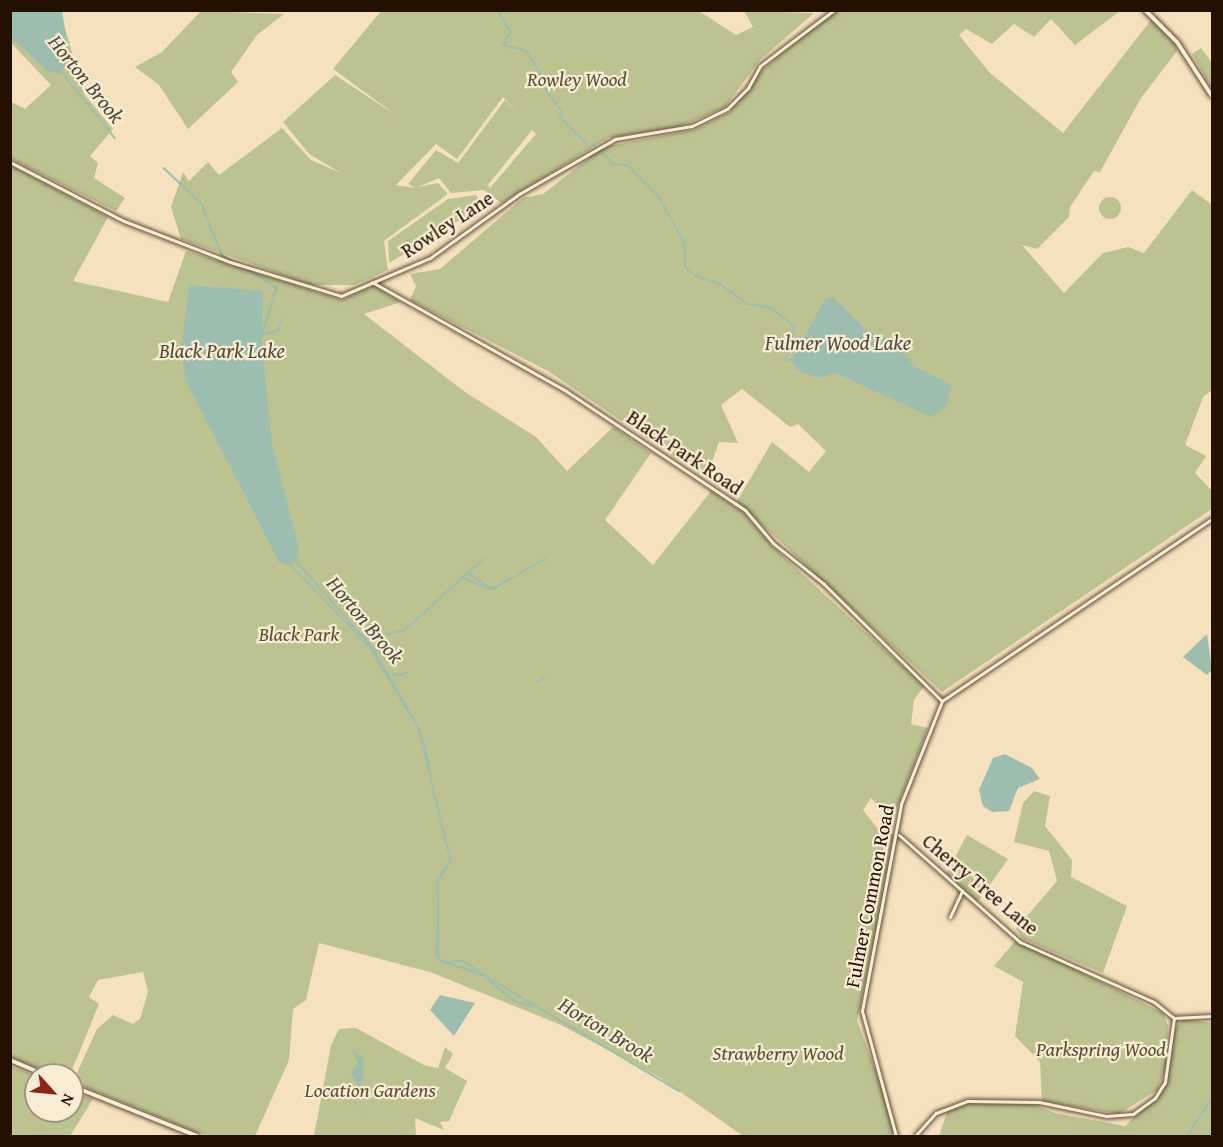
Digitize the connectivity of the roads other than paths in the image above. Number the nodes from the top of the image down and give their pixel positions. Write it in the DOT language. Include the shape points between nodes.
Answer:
graph roads {
  1 [pos="834,10"];
  2 [pos="1145,10"];
  3 [pos="1212,96"];
  4 [pos="10,162"];
  5 [pos="372,281"];
  6 [pos="1212,519"];
  7 [pos="942,701"];
  8 [pos="899,835"];
  9 [pos="962,891"];
  10 [pos="950,917"];
  11 [pos="1212,1016"];
  12 [pos="1174,1018"];
  13 [pos="10,1060"];
  14 [pos="24,1066"];
  15 [pos="84,1091"];
  16 [pos="197,1137"];
  17 [pos="896,1137"];
  18 [pos="915,1137"];
  1 -- 5 [label="street, Rowley Lane" via="760,66 748,88 727,109 692,126 615,139 519,194 430,258"];
  2 -- 3 [label="street" via="1177,42"];
  4 -- 5 [label="street, Rowley Lane" via="113,216 230,262 333,296"];
  5 -- 7 [label="street, Black Park Road" via="566,391 745,510 773,543 824,584"];
  6 -- 7 [label="street"];
  7 -- 8 [label="street, Fulmer Common Road" via="901,804"];
  8 -- 9 [label="street, Cherry Tree Lane"];
  8 -- 17 [label="street, Fulmer Common Road" via="862,1011"];
  9 -- 10 [label="street"];
  9 -- 12 [label="street, Cherry Tree Lane" via="1020,942 1154,1002"];
  11 -- 12 [label="street"];
  12 -- 18 [label="street" via="1165,1082 1155,1098 1133,1114 1106,1116 1039,1102 968,1101 936,1113"];
  13 -- 14 [label="street"];
  15 -- 16 [label="street"];
}
